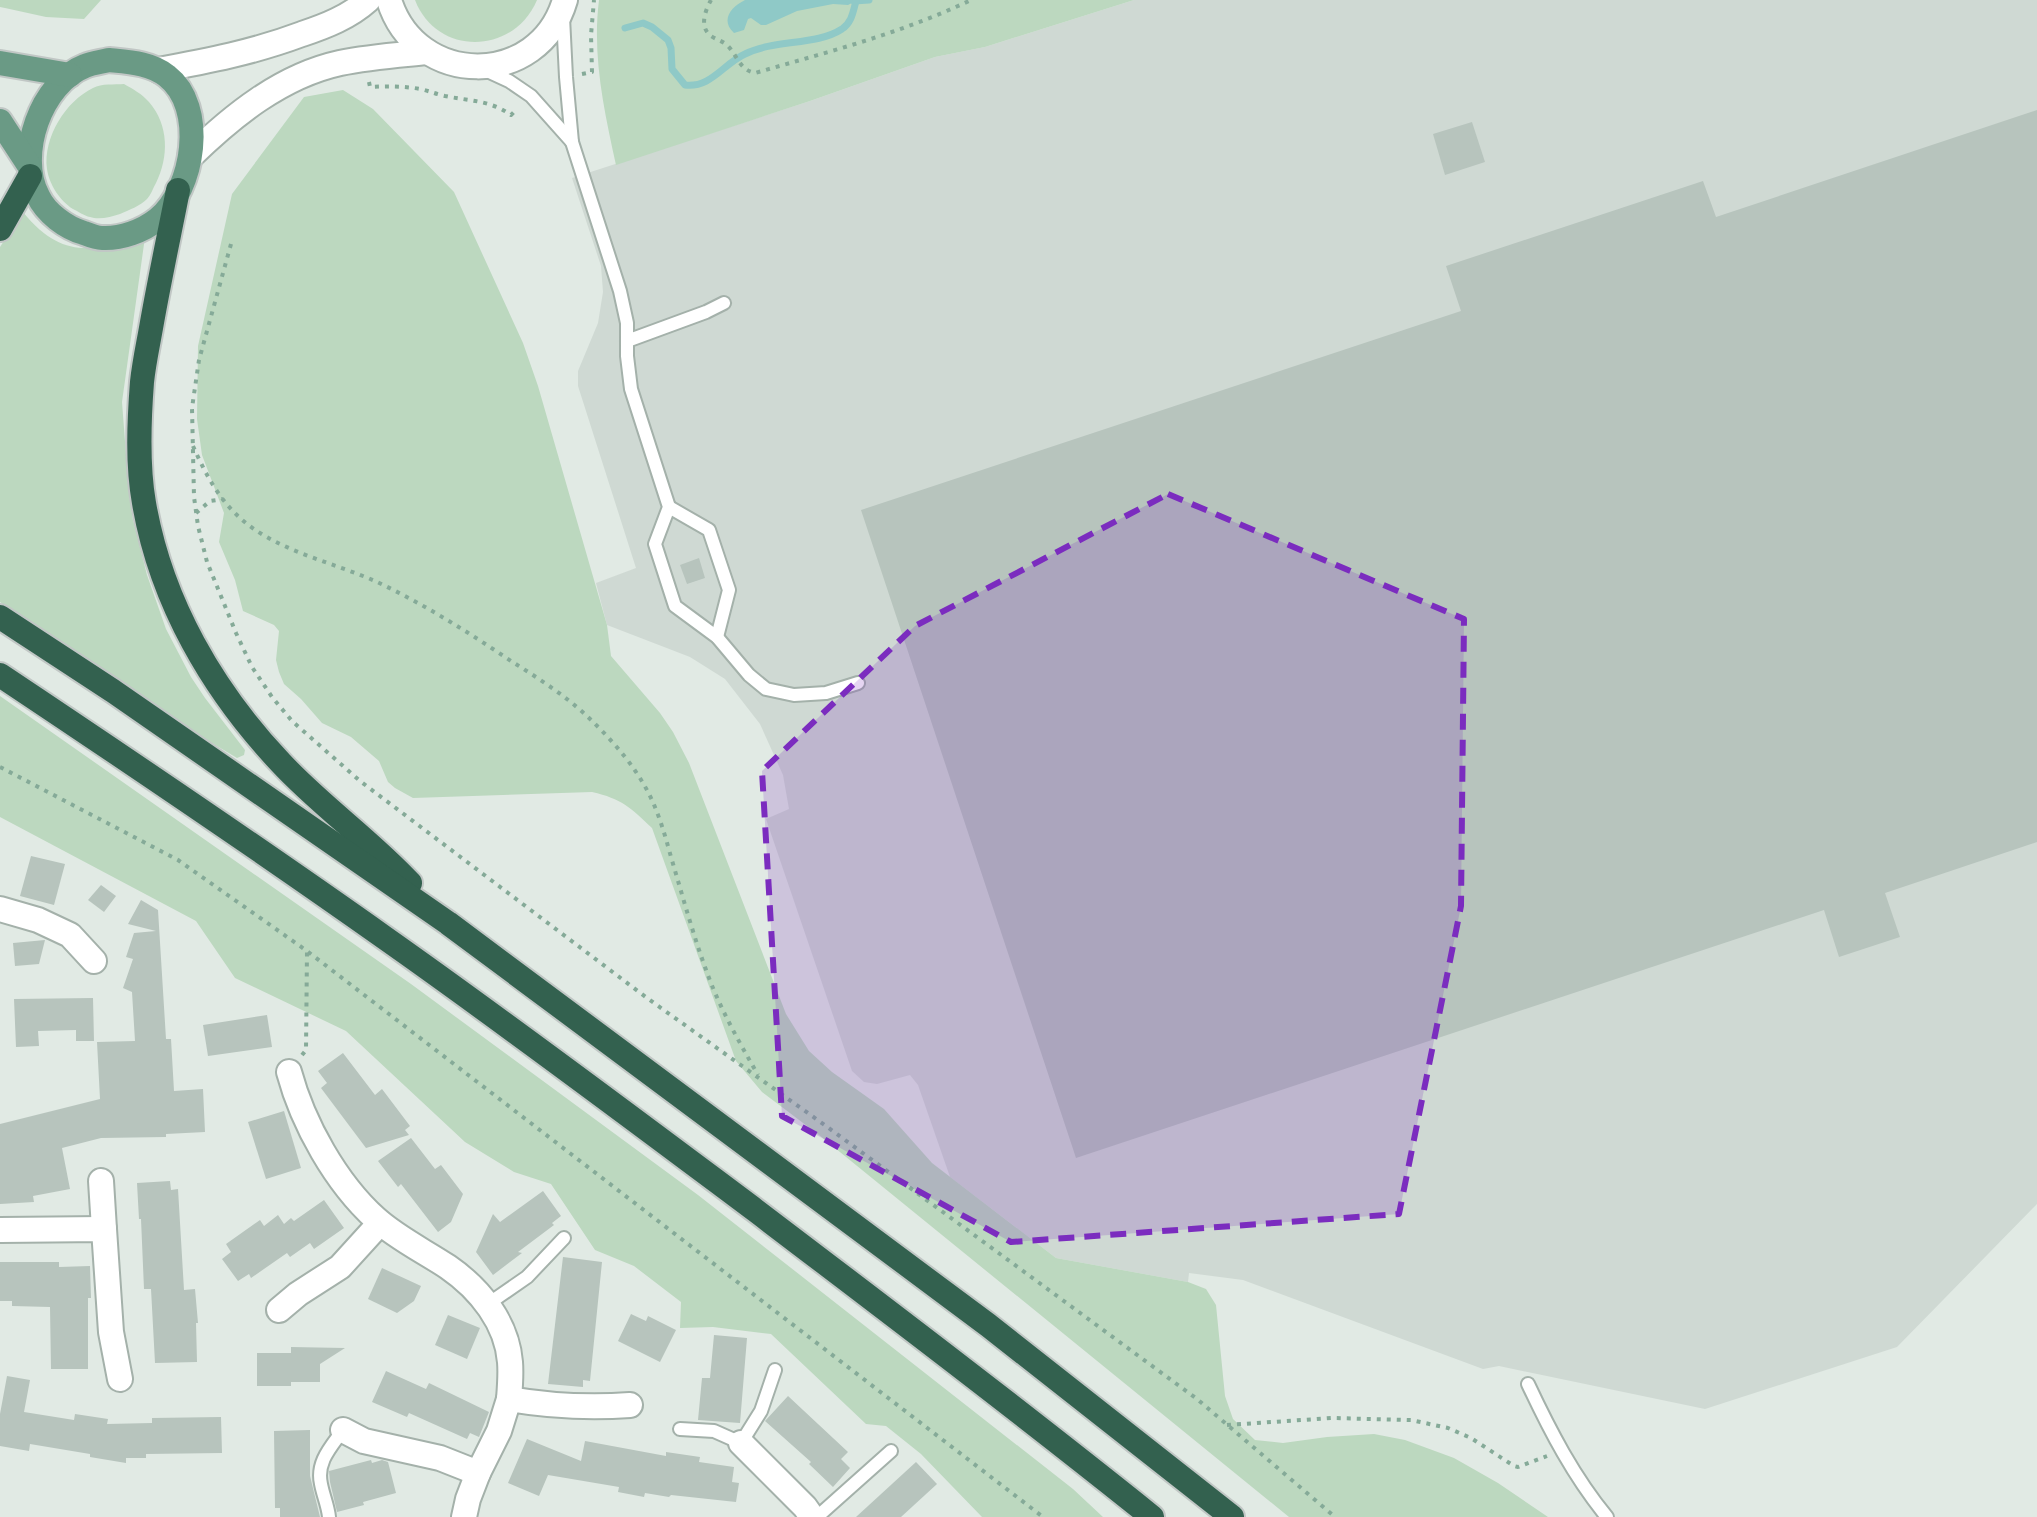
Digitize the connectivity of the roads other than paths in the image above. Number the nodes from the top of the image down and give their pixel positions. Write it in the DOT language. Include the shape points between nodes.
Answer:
graph roads {
  1 [pos="368,0"];
  2 [pos="389,0"];
  3 [pos="564,5"];
  4 [pos="427,52"];
  5 [pos="0,63"];
  6 [pos="478,67"];
  7 [pos="158,70"];
  8 [pos="70,75"];
  9 [pos="0,121"];
  10 [pos="572,142"];
  11 [pos="190,157"];
  12 [pos="29,170"];
  13 [pos="178,190"];
  14 [pos="0,229"];
  15 [pos="724,303"];
  16 [pos="627,341"];
  17 [pos="669,507"];
  18 [pos="0,617"];
  19 [pos="717,637"];
  20 [pos="0,675"];
  21 [pos="858,683"];
  22 [pos="0,909"];
  23 [pos="448,923"];
  24 [pos="94,961"];
  25 [pos="289,1072"];
  26 [pos="101,1181"];
  27 [pos="380,1223"];
  28 [pos="104,1229"];
  29 [pos="0,1230"];
  30 [pos="564,1238"];
  31 [pos="488,1304"];
  32 [pos="279,1310"];
  33 [pos="775,1370"];
  34 [pos="120,1379"];
  35 [pos="1528,1384"];
  36 [pos="509,1399"];
  37 [pos="630,1405"];
  38 [pos="680,1429"];
  39 [pos="343,1430"];
  40 [pos="741,1443"];
  41 [pos="891,1451"];
  42 [pos="478,1473"];
  43 [pos="329,1517"];
  44 [pos="464,1517"];
  45 [pos="815,1517"];
  46 [pos="1152,1517"];
  47 [pos="1232,1517"];
  48 [pos="1607,1517"];
  1 -- 7 [label="street" via="334,22 277,43"];
  2 -- 4 [label="street" via="401,27"];
  3 -- 6 [label="street" via="554,25 529,51 514,60"];
  3 -- 10 [label="lane"];
  4 -- 6 [label="street" via="460,66"];
  4 -- 11 [label="street" via="304,74 245,109"];
  5 -- 8 [label="main road"];
  6 -- 10 [label="lane" via="520,88"];
  7 -- 8 [label="main road" via="109,60"];
  7 -- 11 [label="main road" via="185,100"];
  8 -- 12 [label="main road" via="38,119"];
  9 -- 12 [label="main road"];
  10 -- 16 [label="lane" via="620,291"];
  11 -- 13 [label="main road"];
  12 -- 13 [label="main road" via="39,200 55,217 74,231 101,238 145,228 160,217"];
  12 -- 14 [label="highway"];
  13 -- 23 [label="highway" via="142,378 140,415 144,504 165,580 197,652 245,723"];
  15 -- 16 [label="lane"];
  16 -- 17 [label="lane" via="631,389"];
  17 -- 19 [label="lane" via="655,544 675,606"];
  17 -- 19 [label="lane" via="709,530 729,590"];
  18 -- 23 [label="highway"];
  19 -- 21 [label="lane" via="766,689 794,695 826,693"];
  20 -- 46 [label="highway" via="489,1012"];
  22 -- 24 [label="street" via="70,935"];
  23 -- 47 [label="highway" via="988,1325"];
  25 -- 27 [label="street" via="315,1136 348,1189"];
  26 -- 28 [label="street"];
  27 -- 31 [label="street" via="450,1268"];
  27 -- 32 [label="street" via="340,1267"];
  28 -- 29 [label="street"];
  28 -- 34 [label="street"];
  30 -- 31 [label="lane" via="527,1277"];
  31 -- 36 [label="street" via="510,1360"];
  33 -- 40 [label="lane" via="761,1411"];
  35 -- 48 [label="lane" via="1561,1450"];
  36 -- 37 [label="street" via="583,1407"];
  36 -- 42 [label="street"];
  38 -- 40 [label="lane" via="714,1431"];
  39 -- 42 [label="street" via="364,1441 440,1458"];
  39 -- 43 [label="lane" via="322,1459 320,1471"];
  40 -- 45 [label="street"];
  41 -- 45 [label="lane"];
  42 -- 44 [label="street"];
}
